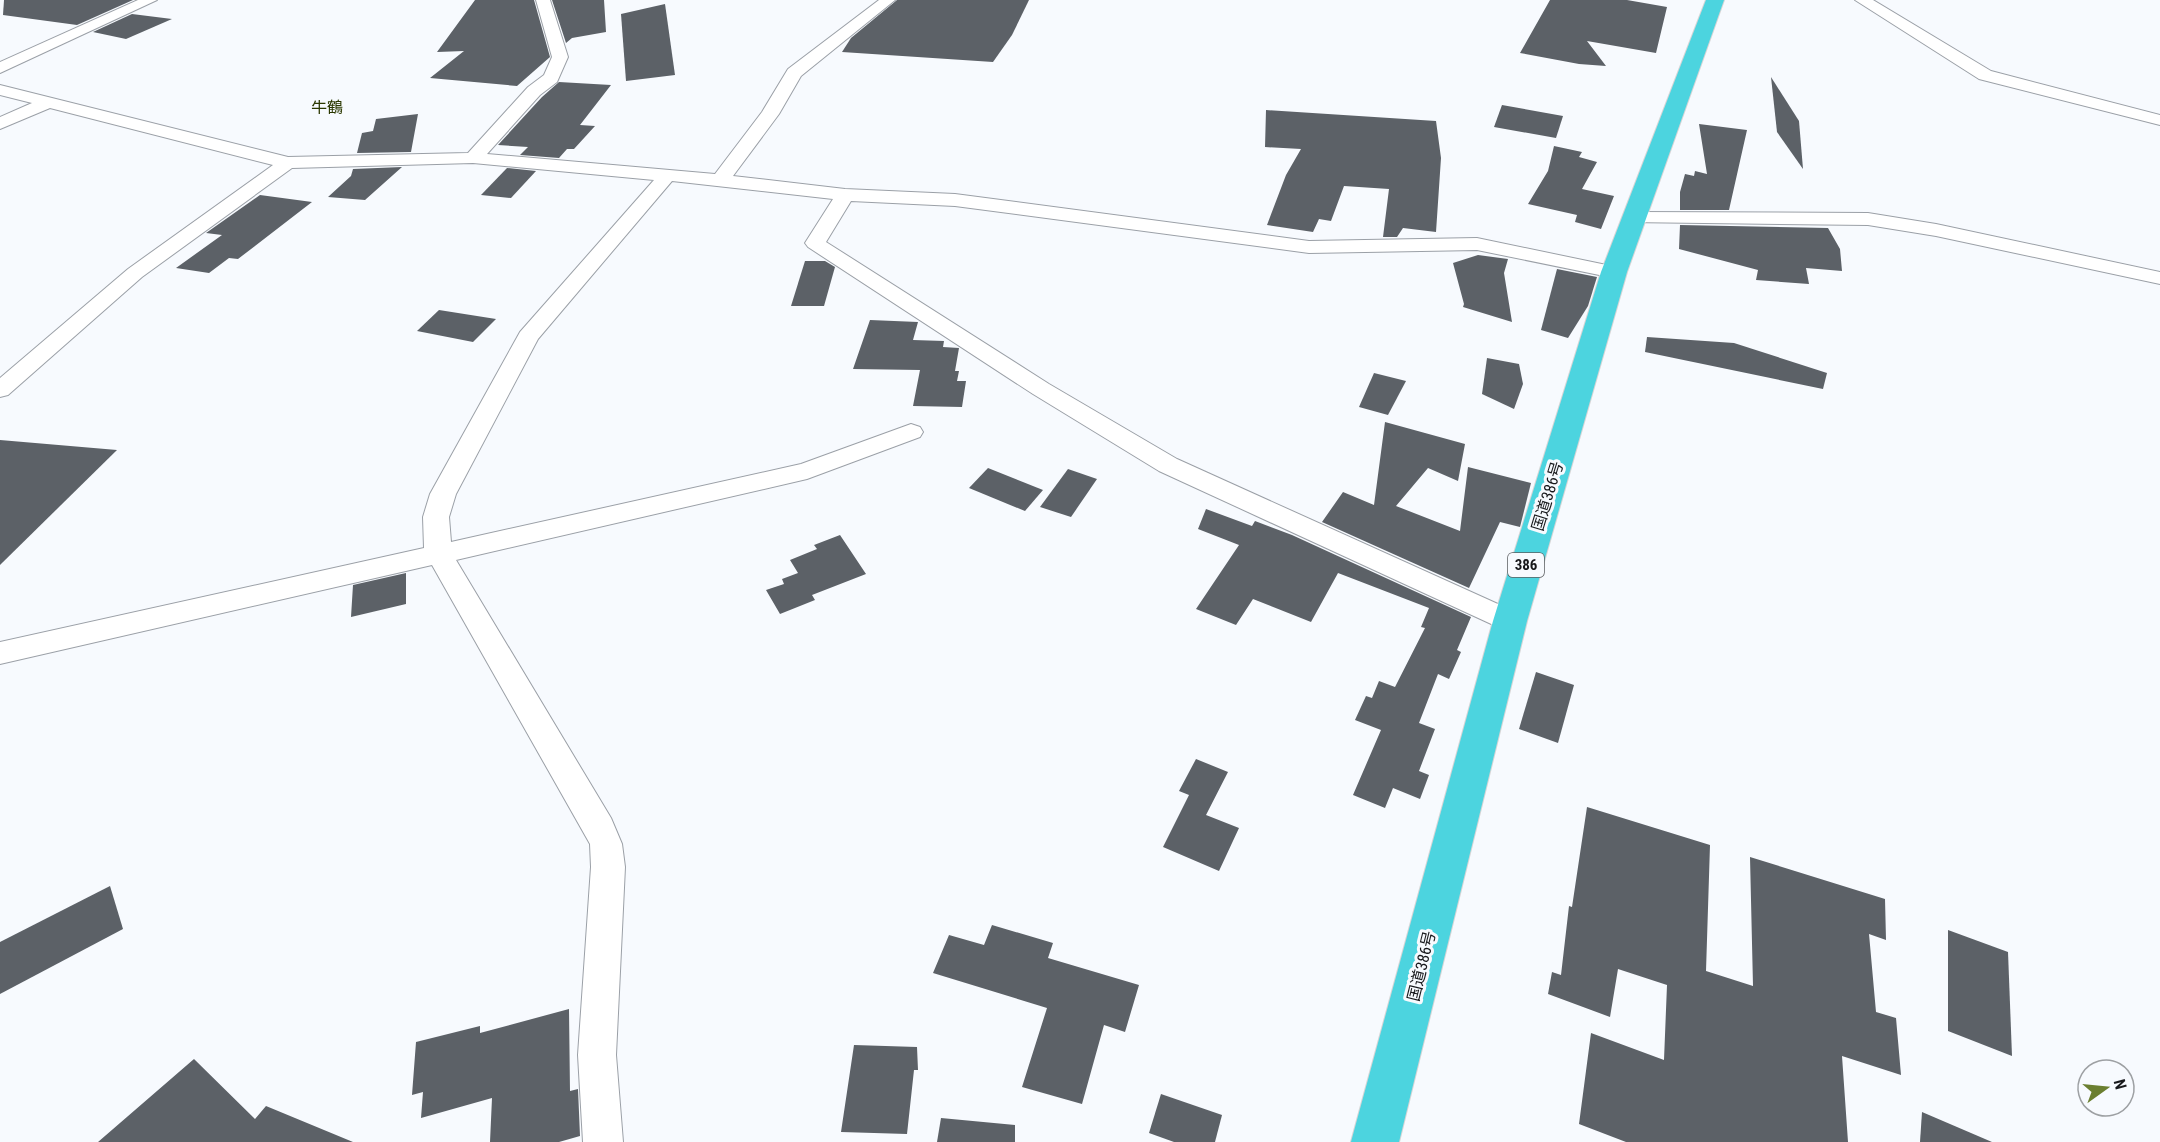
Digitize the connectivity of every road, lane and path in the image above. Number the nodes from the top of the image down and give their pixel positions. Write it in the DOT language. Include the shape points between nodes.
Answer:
graph roads {
  1 [pos="150,0"];
  2 [pos="543,0"];
  3 [pos="888,0"];
  4 [pos="1715,0"];
  5 [pos="1862,0"];
  6 [pos="0,68"];
  7 [pos="0,90"];
  8 [pos="46,103"];
  9 [pos="2160,120"];
  10 [pos="0,124"];
  11 [pos="472,158"];
  12 [pos="288,163"];
  13 [pos="667,176"];
  14 [pos="720,180"];
  15 [pos="845,195"];
  16 [pos="1634,218"];
  17 [pos="1614,272"];
  18 [pos="2160,278"];
  19 [pos="0,390"];
  20 [pos="911,432"];
  21 [pos="438,552"];
  22 [pos="1510,621"];
  23 [pos="0,653"];
  24 [pos="603,1142"];
  25 [pos="1375,1142"];
  1 -- 6 [label="street"];
  2 -- 11 [label="street" via="560,57 556,67 551,78"];
  3 -- 14 [label="street" via="794,73 770,114"];
  4 -- 16 [label="highway, 国道386号 / 386"];
  5 -- 9 [label="street" via="1985,75"];
  7 -- 8 [label="street"];
  8 -- 10 [label="street"];
  8 -- 12 [label="street"];
  11 -- 12 [label="street"];
  11 -- 13 [label="street"];
  12 -- 19 [label="street" via="135,273"];
  13 -- 14 [label="street"];
  13 -- 21 [label="street" via="528,337 443,494 436,517"];
  14 -- 15 [label="street"];
  15 -- 17 [label="street" via="955,200 1310,248 1477,244"];
  15 -- 22 [label="street" via="815,243 826,252 1168,465"];
  16 -- 17 [label="highway, 国道386号 / 386"];
  16 -- 18 [label="street" via="1868,219"];
  17 -- 22 [label="highway, 国道386号 / 386"];
  20 -- 21 [label="street" via="807,471"];
  21 -- 23 [label="street"];
  21 -- 24 [label="street" via="606,844 597,1055"];
  22 -- 25 [label="highway, 国道386号 / 386"];
}
